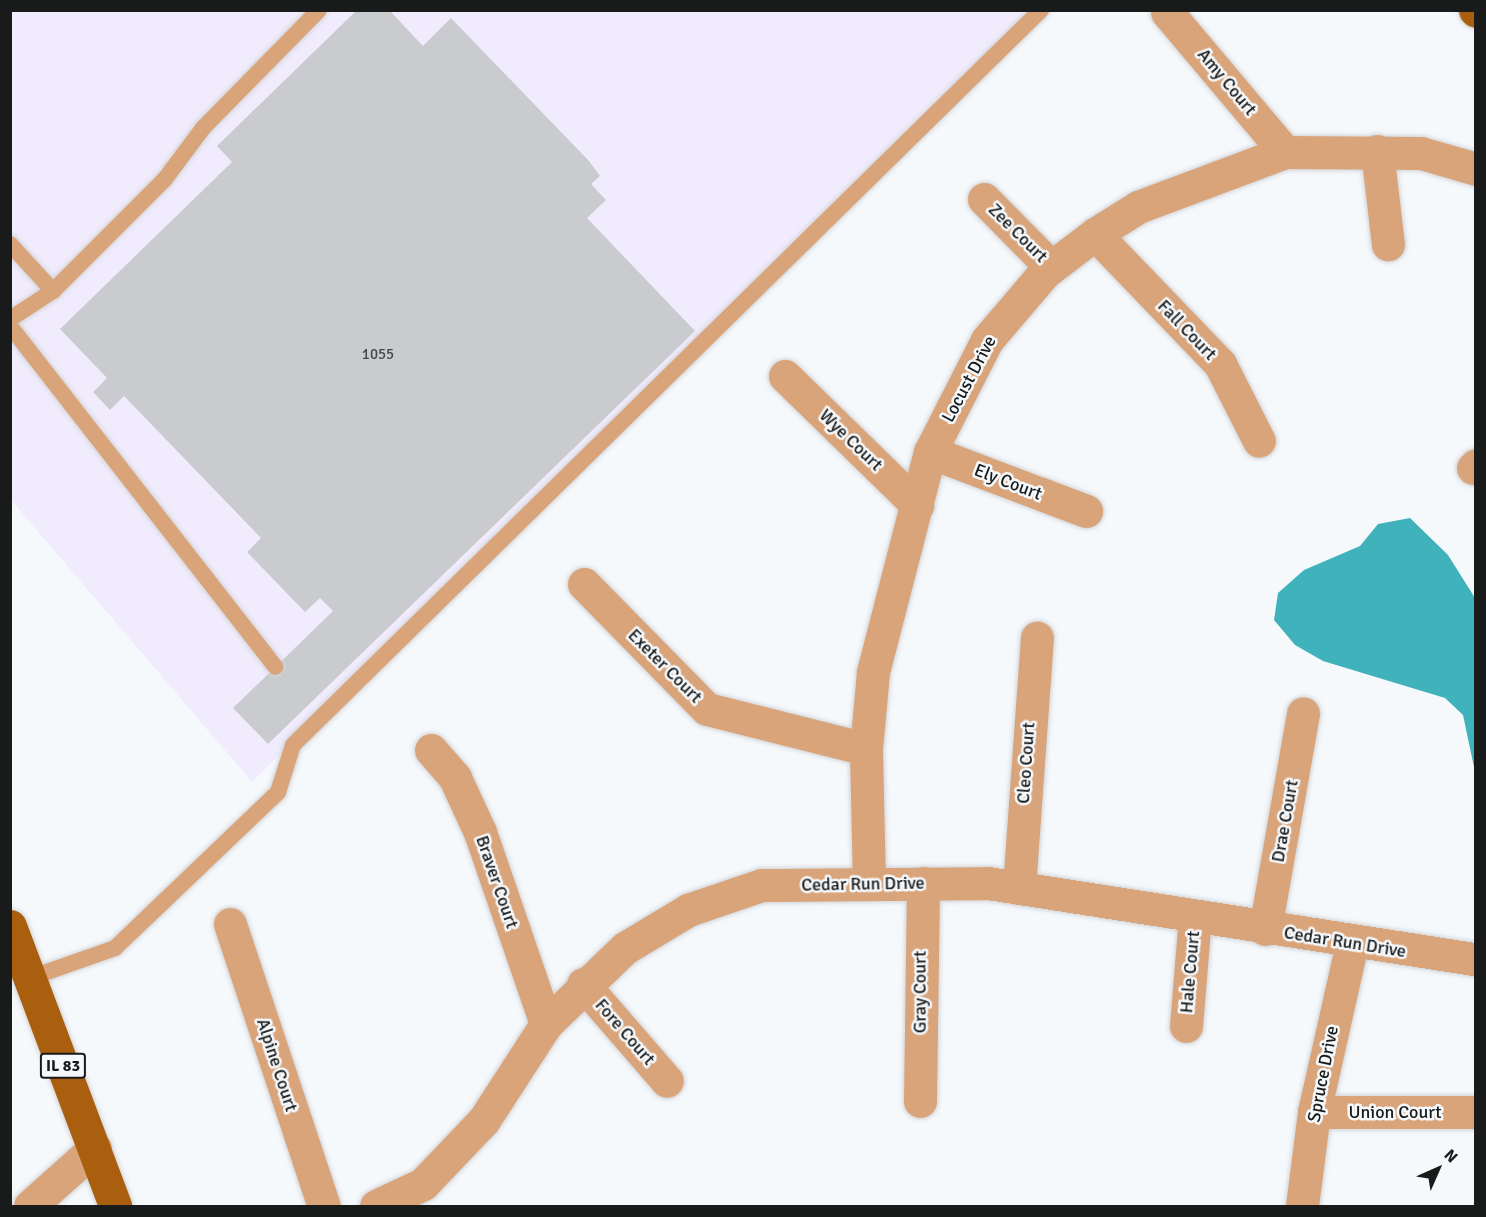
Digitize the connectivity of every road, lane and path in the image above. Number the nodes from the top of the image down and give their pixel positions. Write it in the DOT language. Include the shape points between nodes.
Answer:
graph roads {
  1 [pos="319,10"];
  2 [pos="1041,10"];
  3 [pos="1167,12"];
  4 [pos="1377,151"];
  5 [pos="1285,152"];
  6 [pos="1476,169"];
  7 [pos="984,199"];
  8 [pos="1095,234"];
  9 [pos="10,244"];
  10 [pos="1388,244"];
  11 [pos="1052,267"];
  12 [pos="53,291"];
  13 [pos="10,319"];
  14 [pos="10,326"];
  15 [pos="785,376"];
  16 [pos="1259,441"];
  17 [pos="930,452"];
  18 [pos="917,505"];
  19 [pos="1086,511"];
  20 [pos="584,584"];
  21 [pos="1037,638"];
  22 [pos="275,667"];
  23 [pos="1303,713"];
  24 [pos="866,749"];
  25 [pos="431,750"];
  26 [pos="923,883"];
  27 [pos="869,884"];
  28 [pos="1019,888"];
  29 [pos="1195,917"];
  30 [pos="230,924"];
  31 [pos="10,926"];
  32 [pos="1265,929"];
  33 [pos="1352,943"];
  34 [pos="1476,959"];
  35 [pos="27,979"];
  36 [pos="583,984"];
  37 [pos="546,1024"];
  38 [pos="1186,1026"];
  39 [pos="667,1081"];
  40 [pos="920,1101"];
  41 [pos="1314,1112"];
  42 [pos="1476,1112"];
  43 [pos="95,1148"];
  44 [pos="385,1204"];
  45 [pos="30,1206"];
  46 [pos="115,1206"];
  47 [pos="324,1206"];
  48 [pos="1302,1206"];
  1 -- 12 [label="lane" via="204,128 174,170"];
  2 -- 35 [label="lane" via="294,745 278,792 158,907 115,948"];
  3 -- 5 [label="street, Amy Court"];
  4 -- 5 [label="street, Locust Drive"];
  4 -- 6 [label="street, Locust Drive" via="1421,153"];
  4 -- 10 [label="street"];
  5 -- 8 [label="street, Locust Drive" via="1138,207"];
  7 -- 11 [label="street, Zee Court"];
  8 -- 11 [label="street, Locust Drive"];
  8 -- 16 [label="street, Fall Court" via="1220,364"];
  9 -- 12 [label="lane"];
  11 -- 17 [label="street, Locust Drive" via="987,340"];
  12 -- 13 [label="lane"];
  14 -- 22 [label="lane"];
  15 -- 18 [label="street, Wye Court"];
  17 -- 18 [label="street, Locust Drive"];
  17 -- 19 [label="street, Ely Court"];
  18 -- 24 [label="street, Locust Drive" via="873,672"];
  20 -- 24 [label="street, Exeter Court" via="707,709"];
  21 -- 28 [label="street, Cleo Court"];
  23 -- 32 [label="street, Drae Court"];
  24 -- 27 [label="street, Locust Drive"];
  25 -- 37 [label="street, Braver Court" via="455,778 480,832"];
  26 -- 27 [label="street, Cedar Run Drive"];
  26 -- 28 [label="street, Cedar Run Drive"];
  26 -- 40 [label="street, Gray Court"];
  27 -- 36 [label="street, Cedar Run Drive" via="762,885 688,910 625,948"];
  28 -- 29 [label="street, Cedar Run Drive"];
  29 -- 32 [label="street, Cedar Run Drive"];
  29 -- 38 [label="street, Hale Court"];
  30 -- 47 [label="street, Alpine Court"];
  31 -- 35 [label="main road, IL 83"];
  32 -- 33 [label="street, Cedar Run Drive"];
  33 -- 34 [label="street, Cedar Run Drive"];
  33 -- 41 [label="street, Spruce Drive"];
  35 -- 43 [label="main road, IL 83"];
  36 -- 37 [label="street, Cedar Run Drive"];
  36 -- 39 [label="street, Fore Court"];
  37 -- 44 [label="street, Cedar Run Drive" via="484,1120 423,1184"];
  41 -- 42 [label="street, Union Court"];
  41 -- 48 [label="street, Spruce Drive"];
  43 -- 45 [label="street"];
  43 -- 46 [label="main road, IL 83"];
}
